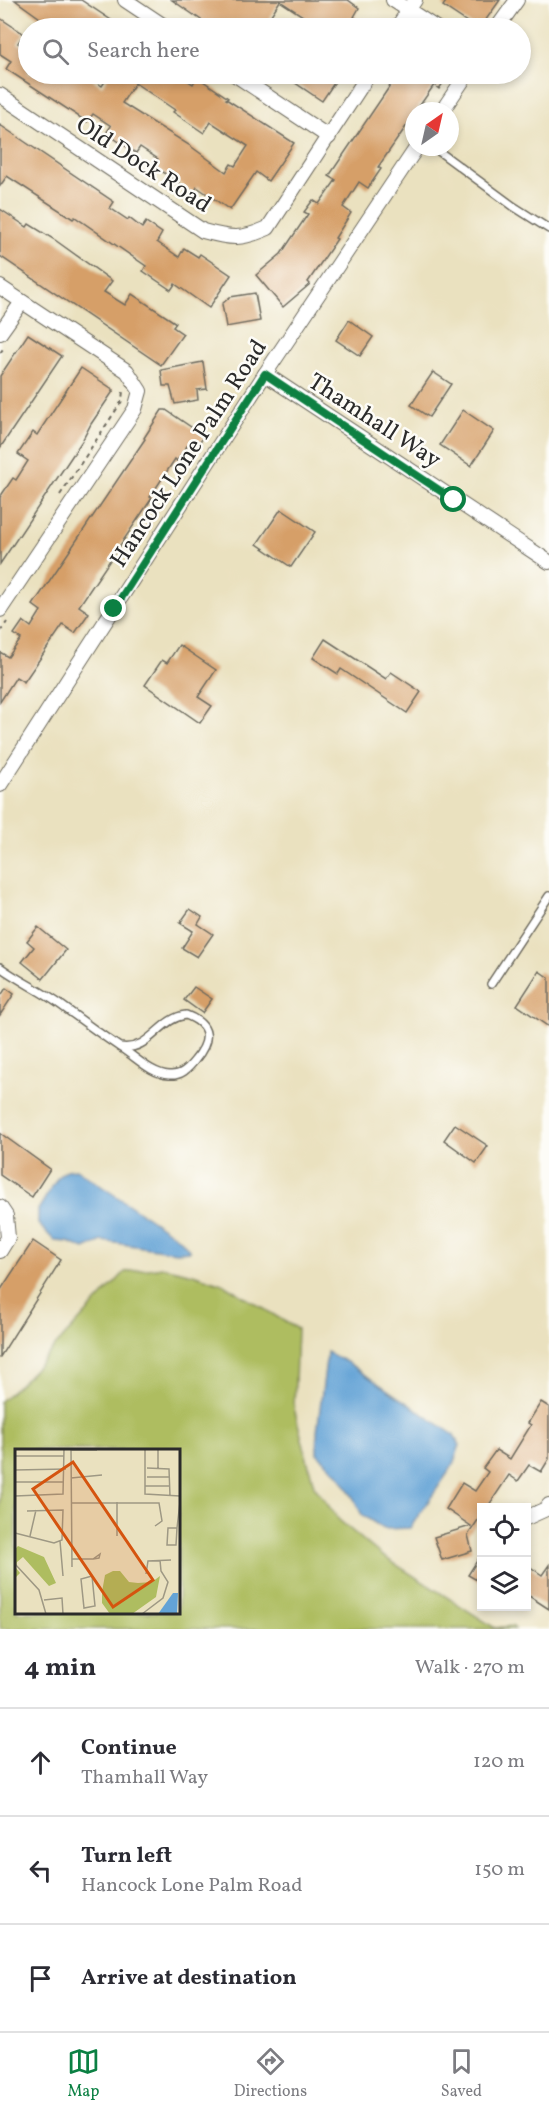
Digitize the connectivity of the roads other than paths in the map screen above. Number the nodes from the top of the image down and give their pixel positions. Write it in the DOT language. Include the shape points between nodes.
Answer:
graph roads {
  1 [pos="125,0"];
  2 [pos="393,0"];
  3 [pos="517,0"];
  4 [pos="412,5"];
  5 [pos="152,18"];
  6 [pos="404,18"];
  7 [pos="426,18"];
  8 [pos="504,18"];
  9 [pos="249,84"];
  10 [pos="363,84"];
  11 [pos="460,84"];
  12 [pos="0,95"];
  13 [pos="447,102"];
  14 [pos="329,137"];
  15 [pos="411,156"];
  16 [pos="445,156"];
  17 [pos="549,229"];
  18 [pos="0,287"];
  19 [pos="22,302"];
  20 [pos="4,338"];
  21 [pos="265,374"];
  22 [pos="549,562"];
  23 [pos="6,611"];
  24 [pos="0,785"];
  25 [pos="549,896"];
  26 [pos="0,966"];
  27 [pos="491,984"];
  28 [pos="120,1047"];
  29 [pos="0,1207"];
  30 [pos="0,1251"];
  31 [pos="549,1505"];
  32 [pos="531,1516"];
  1 -- 5 [label="street"];
  2 -- 4 [label="street"];
  3 -- 8 [label="street"];
  4 -- 6 [label="street"];
  4 -- 7 [label="street"];
  9 -- 14 [label="street"];
  10 -- 14 [label="street, Old Dock Road"];
  11 -- 13 [label="street"];
  12 -- 14 [label="street, Old Dock Road" via="203,231 222,236 247,237 268,228"];
  15 -- 21 [label="street, Hancock Lone Palm Road"];
  16 -- 17 [label="lane"];
  18 -- 19 [label="street"];
  19 -- 20 [label="street"];
  19 -- 23 [label="street" via="127,371 140,391 135,409"];
  21 -- 22 [label="street, Thamhall Way"];
  21 -- 24 [label="street, Hancock Lone Palm Road"];
  25 -- 27 [label="lane"];
  26 -- 28 [label="lane"];
  28 -- 28 [label="lane" via="132,1048 147,1041 172,1019 186,1015 200,1022 207,1039 199,1056 177,1075 159,1073"];
  29 -- 30 [label="street" via="6,1216 8,1238"];
  31 -- 32 [label="street"];
}
